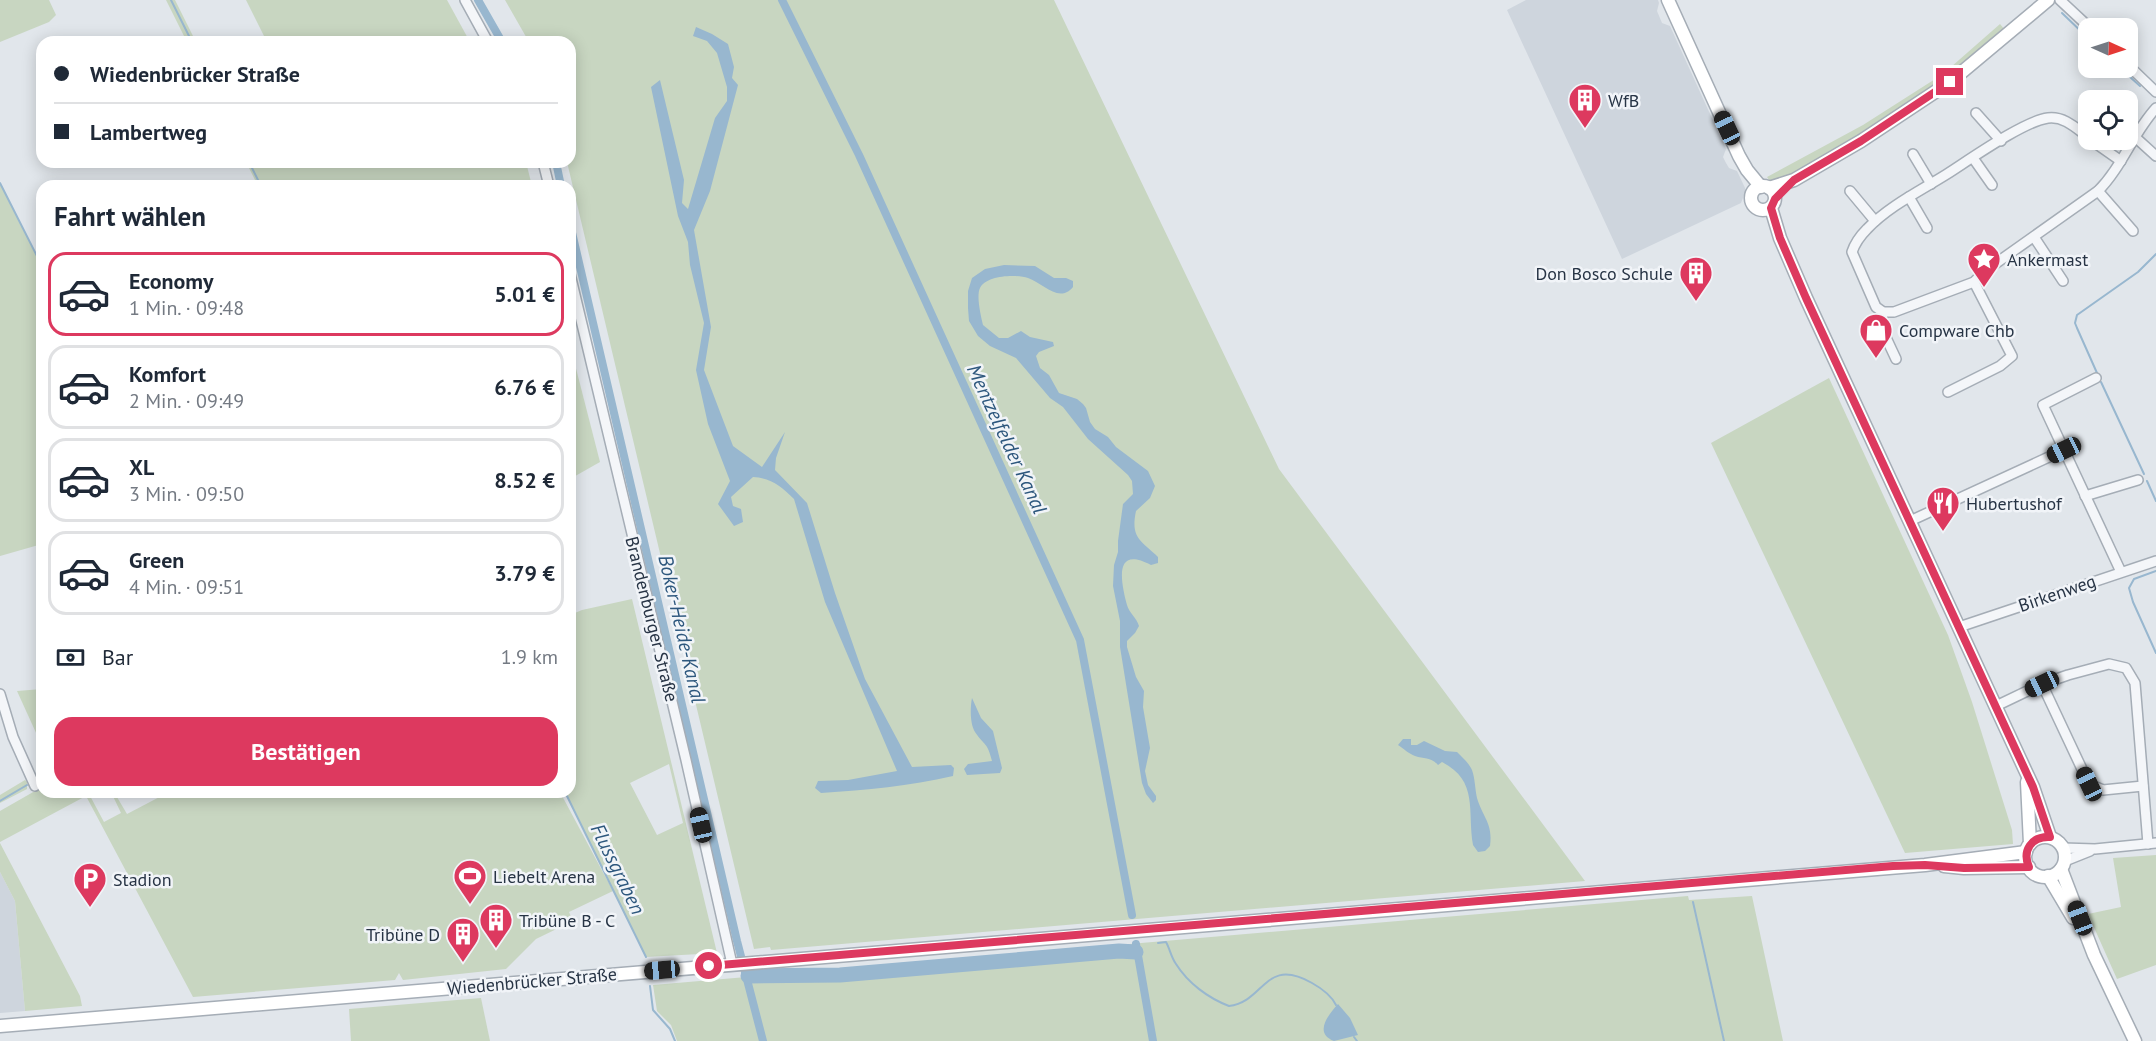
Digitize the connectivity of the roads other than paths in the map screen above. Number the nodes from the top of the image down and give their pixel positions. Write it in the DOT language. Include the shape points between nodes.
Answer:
graph roads {
  1 [pos="465,0"];
  2 [pos="1668,0"];
  3 [pos="2048,0"];
  4 [pos="2060,0"];
  5 [pos="2079,18"];
  6 [pos="485,36"];
  7 [pos="2138,75"];
  8 [pos="2156,92"];
  9 [pos="2156,108"];
  10 [pos="1976,113"];
  11 [pos="2078,129"];
  12 [pos="2138,132"];
  13 [pos="2138,140"];
  14 [pos="2001,141"];
  15 [pos="2106,150"];
  16 [pos="2127,150"];
  17 [pos="1913,154"];
  18 [pos="2156,156"];
  19 [pos="1973,158"];
  20 [pos="2121,161"];
  21 [pos="1931,184"];
  22 [pos="1992,185"];
  23 [pos="1850,191"];
  24 [pos="2098,191"];
  25 [pos="1766,197"];
  26 [pos="1909,197"];
  27 [pos="1875,221"];
  28 [pos="1927,228"];
  29 [pos="2133,231"];
  30 [pos="2034,237"];
  31 [pos="2063,281"];
  32 [pos="1974,282"];
  33 [pos="576,299"];
  34 [pos="1883,312"];
  35 [pos="1896,359"];
  36 [pos="2096,378"];
  37 [pos="1948,392"];
  38 [pos="2064,450"];
  39 [pos="2138,480"];
  40 [pos="2085,496"];
  41 [pos="1910,521"];
  42 [pos="2156,561"];
  43 [pos="2121,572"];
  44 [pos="1959,627"];
  45 [pos="2042,684"];
  46 [pos="0,694"];
  47 [pos="1996,706"];
  48 [pos="2,709"];
  49 [pos="2026,772"];
  50 [pos="34,786"];
  51 [pos="2143,786"];
  52 [pos="2050,837"];
  53 [pos="2152,844"];
  54 [pos="2028,848"];
  55 [pos="2063,848"];
  56 [pos="2095,849"];
  57 [pos="1925,865"];
  58 [pos="2063,865"];
  59 [pos="2029,867"];
  60 [pos="2048,876"];
  61 [pos="2094,955"];
  62 [pos="741,963"];
  63 [pos="0,1026"];
  64 [pos="2135,1041"];
  1 -- 6 [label="street"];
  2 -- 25 [label="street" via="1747,170"];
  3 -- 25 [label="street" via="1950,82"];
  4 -- 5 [label="street"];
  7 -- 8 [label="street"];
  9 -- 12 [label="street"];
  10 -- 14 [label="street"];
  11 -- 14 [label="street" via="2050,117"];
  13 -- 18 [label="street"];
  14 -- 19 [label="street"];
  15 -- 20 [label="street"];
  16 -- 20 [label="street"];
  17 -- 21 [label="street"];
  19 -- 21 [label="street"];
  19 -- 22 [label="street"];
  20 -- 24 [label="street"];
  21 -- 26 [label="street"];
  23 -- 27 [label="street"];
  24 -- 29 [label="street"];
  24 -- 30 [label="street"];
  25 -- 41 [label="street" via="1806,298"];
  26 -- 27 [label="street"];
  26 -- 28 [label="street"];
  27 -- 34 [label="street" via="1852,252 1876,307"];
  30 -- 31 [label="street"];
  30 -- 32 [label="street"];
  32 -- 34 [label="street" via="1894,312"];
  32 -- 37 [label="street" via="2012,356"];
  33 -- 62 [label="street, Brandenburger Straße" via="683,748"];
  34 -- 35 [label="street" via="1881,327"];
  36 -- 38 [label="street" via="2043,405"];
  38 -- 40 [label="street"];
  38 -- 41 [label="street"];
  39 -- 40 [label="street"];
  40 -- 43 [label="street"];
  41 -- 44 [label="street"];
  42 -- 43 [label="street, Birkenweg"];
  43 -- 44 [label="street, Birkenweg"];
  44 -- 47 [label="street"];
  45 -- 47 [label="street"];
  45 -- 51 [label="street" via="2089,784 2103,790"];
  45 -- 51 [label="street" via="2109,664 2126,668 2135,682"];
  46 -- 48 [label="street"];
  47 -- 49 [label="street"];
  48 -- 50 [label="street"];
  49 -- 52 [label="street"];
  49 -- 54 [label="street"];
  51 -- 53 [label="street"];
  52 -- 54 [label="street, Wiedenbrücker Straße" via="2039,838"];
  52 -- 55 [label="street"];
  53 -- 56 [label="street"];
  54 -- 57 [label="street, Wiedenbrücker Straße"];
  54 -- 59 [label="street"];
  55 -- 56 [label="street"];
  55 -- 58 [label="street"];
  56 -- 58 [label="street"];
  57 -- 59 [label="street, Wiedenbrücker Straße"];
  57 -- 62 [label="street, Wiedenbrücker Straße"];
  58 -- 60 [label="street"];
  58 -- 61 [label="street"];
  59 -- 60 [label="street, Wiedenbrücker Straße"];
  60 -- 61 [label="street"];
  61 -- 64 [label="street"];
  62 -- 63 [label="street, Wiedenbrücker Straße"];
}
